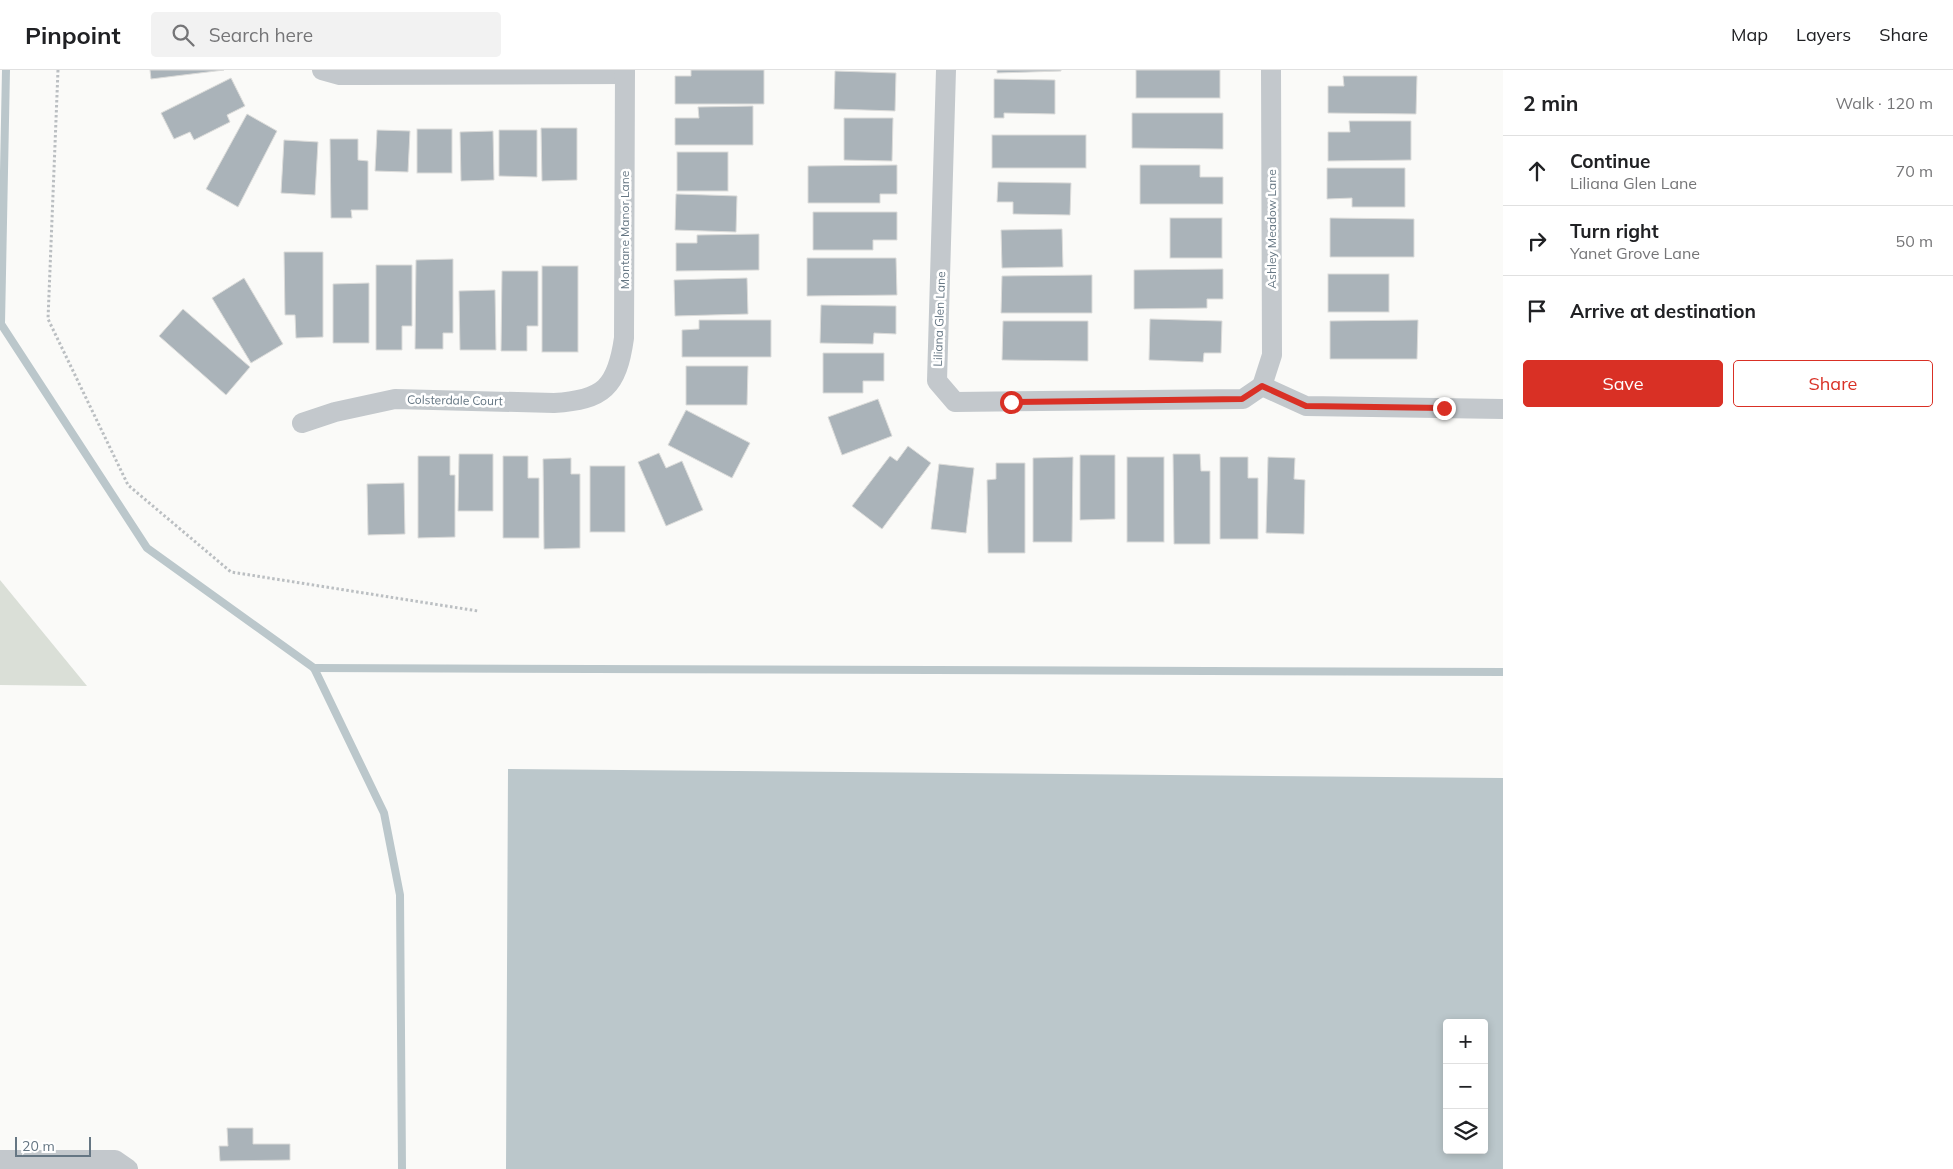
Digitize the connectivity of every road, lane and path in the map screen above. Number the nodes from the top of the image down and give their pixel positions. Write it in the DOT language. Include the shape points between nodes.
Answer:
graph roads {
  1 [pos="58,70"];
  2 [pos="322,70"];
  3 [pos="946,70"];
  4 [pos="1271,70"];
  5 [pos="625,72"];
  6 [pos="607,386"];
  7 [pos="1262,386"];
  8 [pos="1503,409"];
  9 [pos="302,423"];
  10 [pos="478,611"];
  11 [pos="0,1160"];
  12 [pos="128,1169"];
  1 -- 10 [label="path" via="48,319 128,485 231,572"];
  2 -- 5 [label="street" via="358,76"];
  3 -- 7 [label="street, Liliana Glen Lane" via="937,380 955,402 1242,399"];
  4 -- 7 [label="street, Ashley Meadow Lane" via="1272,355"];
  5 -- 6 [label="street, Montane Manor Lane" via="624,338 621,362"];
  6 -- 9 [label="street, Colsterdale Court" via="594,397 554,403 395,399"];
  7 -- 8 [label="street" via="1306,406"];
  11 -- 12 [label="street" via="115,1160"];
}
